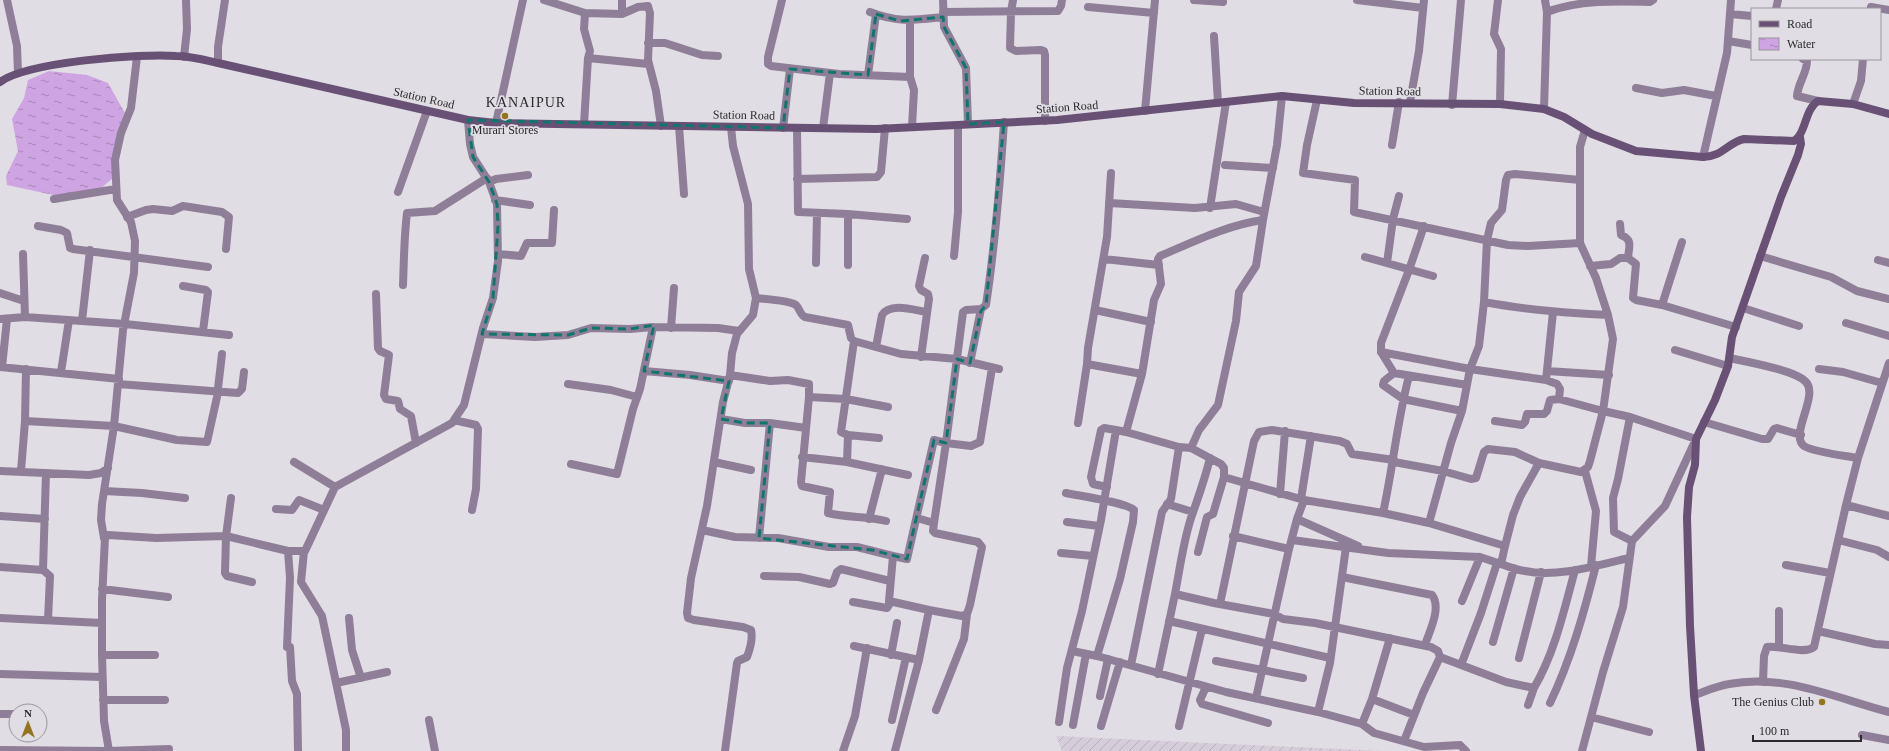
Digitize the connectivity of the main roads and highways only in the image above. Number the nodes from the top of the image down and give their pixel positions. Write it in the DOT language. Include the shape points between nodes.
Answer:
graph roads {
  1 [pos="0,82"];
  2 [pos="1889,114"];
  3 [pos="1800,137"];
  4 [pos="1701,751"];
  1 -- 3 [label="main road, Station Road" via="18,73 84,60 184,57 468,120 496,123 885,128 1045,121 1282,96 1354,103 1500,104 1544,109 1585,130 1636,151 1703,157 1714,156 1744,139 1788,142"];
  2 -- 3 [label="main road" via="1853,104 1818,101 1812,106"];
  3 -- 4 [label="main road" via="1798,155 1732,338 1729,362 1715,400 1696,439 1687,517 1694,695"];
}
